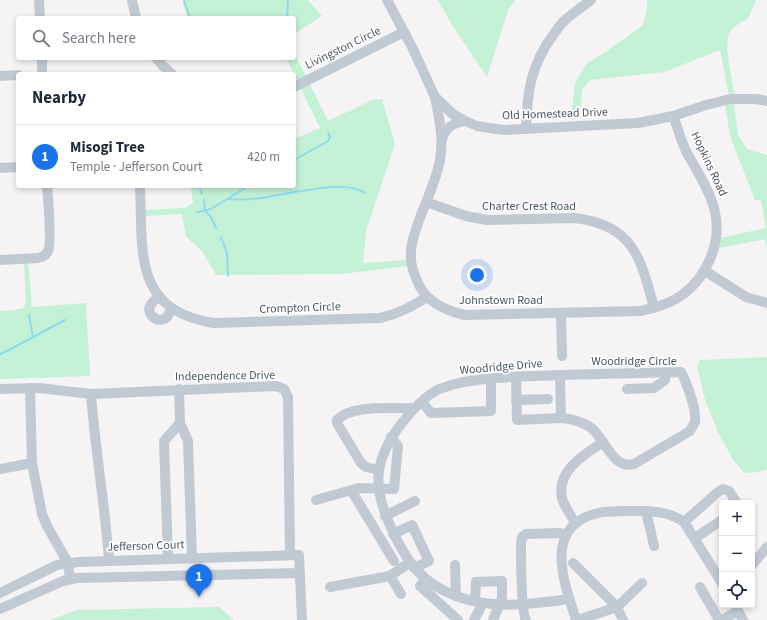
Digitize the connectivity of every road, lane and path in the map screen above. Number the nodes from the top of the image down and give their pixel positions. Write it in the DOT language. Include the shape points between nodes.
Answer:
graph roads {
  1 [pos="39,0"];
  2 [pos="132,0"];
  3 [pos="387,0"];
  4 [pos="591,0"];
  5 [pos="40,16"];
  6 [pos="136,16"];
  7 [pos="404,32"];
  8 [pos="42,60"];
  9 [pos="159,66"];
  10 [pos="42,72"];
  11 [pos="169,72"];
  12 [pos="16,75"];
  13 [pos="0,76"];
  14 [pos="296,85"];
  15 [pos="435,97"];
  16 [pos="767,101"];
  17 [pos="673,116"];
  18 [pos="465,121"];
  19 [pos="526,129"];
  20 [pos="442,139"];
  21 [pos="16,167"];
  22 [pos="0,168"];
  23 [pos="47,188"];
  24 [pos="140,188"];
  25 [pos="426,202"];
  26 [pos="0,260"];
  27 [pos="705,271"];
  28 [pos="160,297"];
  29 [pos="427,297"];
  30 [pos="767,303"];
  31 [pos="172,308"];
  32 [pos="654,308"];
  33 [pos="561,313"];
  34 [pos="562,356"];
  35 [pos="665,373"];
  36 [pos="560,376"];
  37 [pos="516,377"];
  38 [pos="491,379"];
  39 [pos="30,388"];
  40 [pos="0,389"];
  41 [pos="179,390"];
  42 [pos="627,390"];
  43 [pos="91,394"];
  44 [pos="548,399"];
  45 [pos="516,400"];
  46 [pos="422,402"];
  47 [pos="413,408"];
  48 [pos="561,418"];
  49 [pos="180,423"];
  50 [pos="391,437"];
  51 [pos="603,442"];
  52 [pos="32,463"];
  53 [pos="0,469"];
  54 [pos="379,470"];
  55 [pos="378,488"];
  56 [pos="351,490"];
  57 [pos="316,500"];
  58 [pos="735,500"];
  59 [pos="415,502"];
  60 [pos="646,511"];
  61 [pos="385,516"];
  62 [pos="684,522"];
  63 [pos="719,522"];
  64 [pos="575,523"];
  65 [pos="394,534"];
  66 [pos="565,536"];
  67 [pos="695,538"];
  68 [pos="654,546"];
  69 [pos="767,547"];
  70 [pos="400,549"];
  71 [pos="294,555"];
  72 [pos="168,558"];
  73 [pos="192,558"];
  74 [pos="109,560"];
  75 [pos="755,561"];
  76 [pos="68,563"];
  77 [pos="573,563"];
  78 [pos="412,565"];
  79 [pos="455,565"];
  80 [pos="300,573"];
  81 [pos="390,576"];
  82 [pos="719,578"];
  83 [pos="70,579"];
  84 [pos="426,580"];
  85 [pos="642,583"];
  86 [pos="330,587"];
  87 [pos="700,588"];
  88 [pos="1,590"];
  89 [pos="401,594"];
  90 [pos="456,596"];
  91 [pos="570,599"];
  92 [pos="479,602"];
  93 [pos="523,604"];
  94 [pos="499,605"];
  95 [pos="617,607"];
  96 [pos="0,610"];
  97 [pos="739,612"];
  98 [pos="596,617"];
  99 [pos="302,620"];
  100 [pos="458,620"];
  101 [pos="474,620"];
  102 [pos="493,620"];
  103 [pos="526,620"];
  104 [pos="577,620"];
  105 [pos="623,620"];
  106 [pos="720,620"];
  1 -- 5 [label="street"];
  2 -- 6 [label="street"];
  3 -- 7 [label="street, Old Homestead Drive"];
  4 -- 19 [label="street" via="563,22 539,57 528,90"];
  7 -- 14 [label="street, Livingston Circle"];
  7 -- 15 [label="street, Old Homestead Drive"];
  8 -- 10 [label="street"];
  9 -- 11 [label="street"];
  12 -- 13 [label="street"];
  15 -- 18 [label="street, Old Homestead Drive" via="454,115"];
  15 -- 20 [label="street, Johnstown Road"];
  16 -- 17 [label="street, Old Homestead Drive" via="730,100"];
  17 -- 19 [label="street, Old Homestead Drive" via="638,123"];
  17 -- 27 [label="street, Hopkins Road" via="686,151 702,179 716,214 715,244"];
  18 -- 19 [label="street, Old Homestead Drive" via="477,126 503,130"];
  18 -- 20 [label="street" via="450,126"];
  20 -- 25 [label="street, Johnstown Road" via="437,171"];
  21 -- 22 [label="street"];
  23 -- 26 [label="street" via="50,246 46,254 38,258"];
  24 -- 28 [label="street, Crompton Circle" via="143,259 147,277"];
  25 -- 29 [label="street, Johnstown Road" via="412,242 411,258 414,274"];
  25 -- 32 [label="street, Charter Crest Road" via="476,219 574,218 600,223 619,234 635,252 645,272"];
  27 -- 30 [label="street" via="746,297"];
  27 -- 32 [label="street, Johnstown Road" via="682,295"];
  28 -- 31 [label="street, Crompton Circle"];
  28 -- 31 [label="street" via="150,306 149,310 153,317 164,319"];
  29 -- 31 [label="street, Crompton Circle" via="394,315 380,318 214,323 188,317"];
  29 -- 33 [label="street, Johnstown Road" via="442,308 465,316"];
  32 -- 33 [label="street, Johnstown Road" via="640,311"];
  33 -- 34 [label="street"];
  35 -- 36 [label="street, Woodridge Circle"];
  35 -- 42 [label="street" via="665,380 654,388"];
  35 -- 51 [label="street, Woodridge Circle" via="681,372 687,384 695,415 690,431 627,466 615,459"];
  36 -- 37 [label="street, Woodridge Drive"];
  36 -- 48 [label="street"];
  37 -- 38 [label="street, Woodridge Drive"];
  37 -- 45 [label="street"];
  38 -- 46 [label="street, Woodridge Drive" via="458,383 438,389"];
  38 -- 46 [label="street" via="491,411 431,413"];
  39 -- 40 [label="street, Independence Drive"];
  39 -- 43 [label="street, Independence Drive"];
  39 -- 52 [label="street"];
  41 -- 43 [label="street, Independence Drive"];
  41 -- 49 [label="street"];
  41 -- 71 [label="street, Independence Drive" via="276,386 284,390 288,397"];
  43 -- 74 [label="street"];
  44 -- 45 [label="street"];
  45 -- 48 [label="street, Woodridge Circle" via="517,420"];
  46 -- 47 [label="street, Woodridge Drive"];
  47 -- 50 [label="street, Woodridge Drive"];
  47 -- 54 [label="street" via="349,411 336,420 361,463"];
  48 -- 51 [label="street, Woodridge Circle" via="574,419 591,427"];
  49 -- 72 [label="street" via="164,441"];
  49 -- 73 [label="street" via="188,441"];
  50 -- 54 [label="street, Woodridge Drive" via="382,454"];
  50 -- 55 [label="street" via="398,446 394,489"];
  51 -- 64 [label="street" via="565,473 561,489 562,499"];
  52 -- 53 [label="street"];
  52 -- 76 [label="street" via="44,520"];
  54 -- 55 [label="street, Woodridge Drive"];
  55 -- 56 [label="street"];
  55 -- 61 [label="street, Woodridge Drive"];
  56 -- 57 [label="street"];
  56 -- 70 [label="street" via="393,558"];
  58 -- 62 [label="street" via="729,491 723,489"];
  59 -- 61 [label="street"];
  60 -- 62 [label="street" via="675,516"];
  60 -- 64 [label="street" via="599,512"];
  60 -- 68 [label="street"];
  61 -- 65 [label="street, Woodridge Drive"];
  62 -- 67 [label="street"];
  63 -- 67 [label="street"];
  64 -- 66 [label="street"];
  65 -- 70 [label="street, Woodridge Drive"];
  65 -- 78 [label="street" via="412,525 429,561"];
  66 -- 91 [label="street" via="560,563"];
  66 -- 93 [label="street" via="560,533 526,534 522,537"];
  67 -- 82 [label="street"];
  69 -- 75 [label="street"];
  70 -- 78 [label="street, Woodridge Drive"];
  71 -- 73 [label="street, Jefferson Court"];
  71 -- 80 [label="street, Independence Drive"];
  72 -- 73 [label="street, Jefferson Court"];
  72 -- 74 [label="street, Jefferson Court"];
  74 -- 76 [label="street, Jefferson Court"];
  76 -- 83 [label="street"];
  76 -- 88 [label="street, Jefferson Court"];
  77 -- 95 [label="street"];
  78 -- 81 [label="street"];
  78 -- 84 [label="street, Woodridge Drive"];
  79 -- 90 [label="street"];
  80 -- 83 [label="street"];
  80 -- 99 [label="street, Independence Drive"];
  81 -- 86 [label="street"];
  81 -- 89 [label="street"];
  83 -- 96 [label="street"];
  84 -- 90 [label="street, Woodridge Drive"];
  84 -- 100 [label="street" via="420,586"];
  85 -- 95 [label="street"];
  87 -- 106 [label="street"];
  90 -- 92 [label="street, Woodridge Drive"];
  91 -- 93 [label="street, Woodridge Drive"];
  91 -- 104 [label="street"];
  92 -- 94 [label="street, Woodridge Drive"];
  92 -- 94 [label="street" via="476,582 502,581 502,598"];
  92 -- 101 [label="street" via="480,609"];
  93 -- 94 [label="street, Woodridge Drive"];
  93 -- 103 [label="street"];
  94 -- 102 [label="street"];
  95 -- 98 [label="street"];
  95 -- 105 [label="street"];
  97 -- 106 [label="street"];
  98 -- 104 [label="street"];
}
